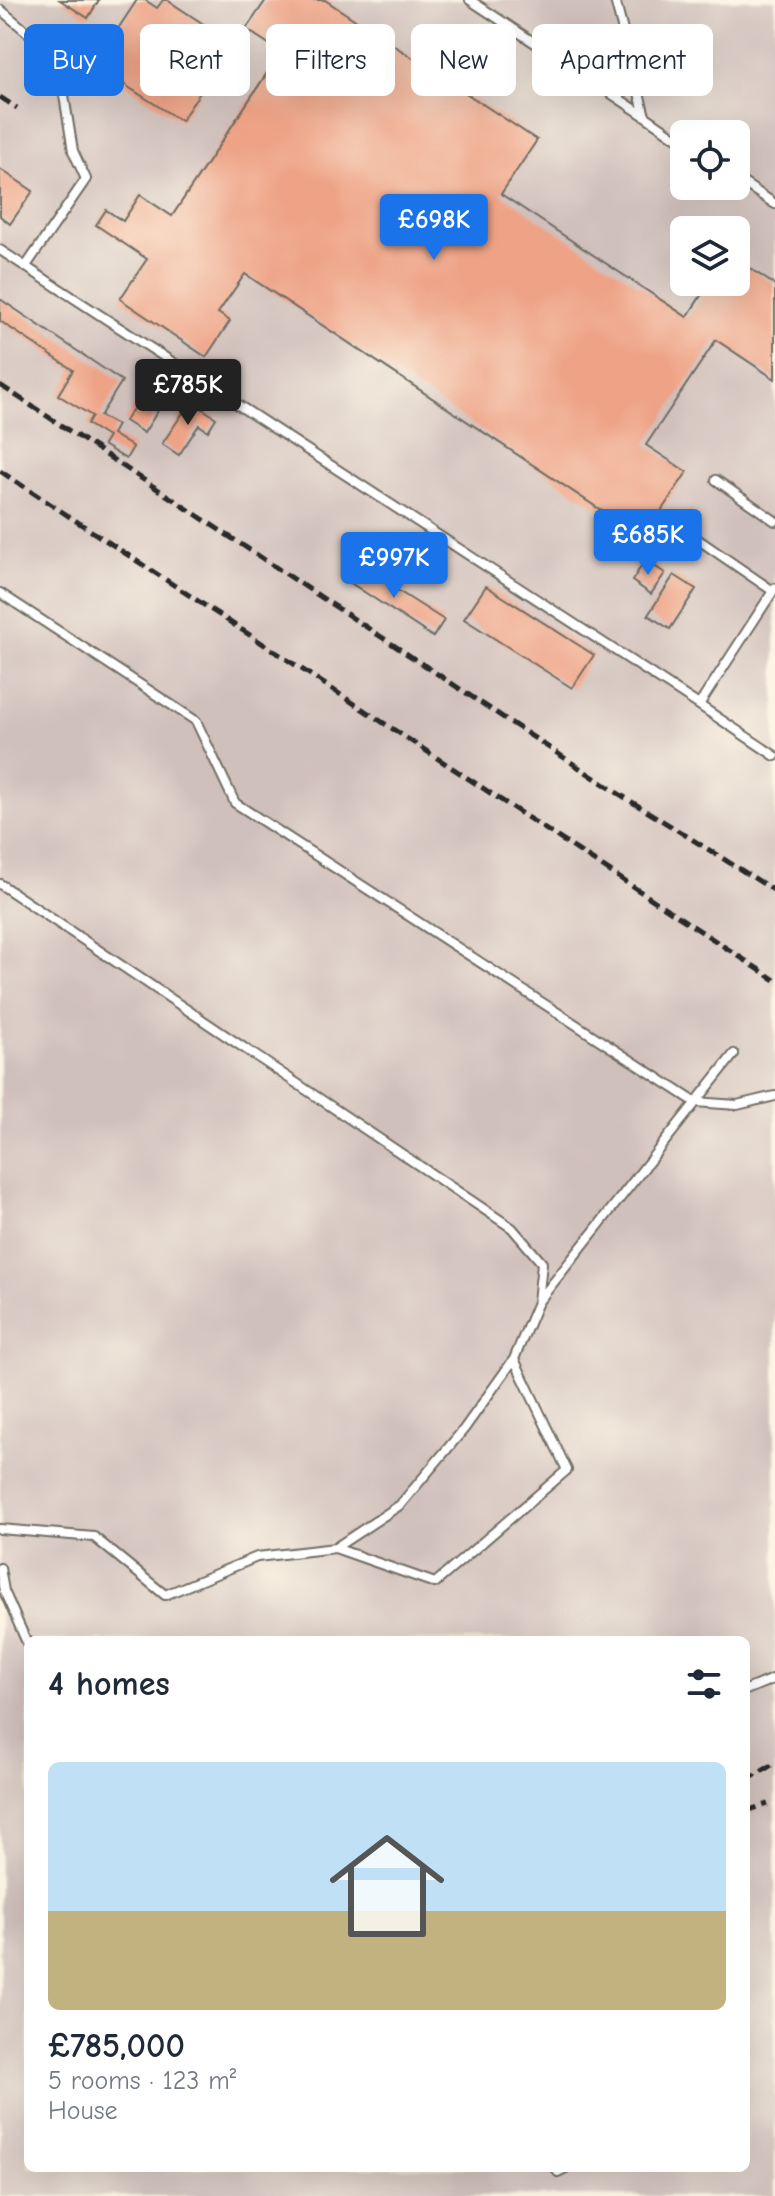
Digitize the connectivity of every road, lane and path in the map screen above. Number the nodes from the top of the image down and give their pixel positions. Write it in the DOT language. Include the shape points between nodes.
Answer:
graph roads {
  1 [pos="470,0"];
  2 [pos="615,0"];
  3 [pos="1,10"];
  4 [pos="645,116"];
  5 [pos="670,133"];
  6 [pos="750,187"];
  7 [pos="775,204"];
  8 [pos="0,250"];
  9 [pos="26,266"];
  10 [pos="716,480"];
  11 [pos="775,521"];
  12 [pos="690,534"];
  13 [pos="774,590"];
  14 [pos="0,593"];
  15 [pos="699,705"];
  16 [pos="775,756"];
  17 [pos="0,884"];
  18 [pos="734,1054"];
  19 [pos="775,1096"];
  20 [pos="695,1102"];
  21 [pos="538,1302"];
  22 [pos="514,1359"];
  23 [pos="0,1529"];
  24 [pos="335,1548"];
  25 [pos="0,1568"];
  26 [pos="24,1636"];
  27 [pos="775,1678"];
  28 [pos="750,1688"];
  1 -- 4 [label="lane"];
  2 -- 4 [label="lane"];
  3 -- 9 [label="lane" via="58,58 73,151 86,179"];
  4 -- 5 [label="lane"];
  6 -- 7 [label="lane"];
  8 -- 9 [label="lane"];
  9 -- 15 [label="lane"];
  10 -- 11 [label="lane"];
  12 -- 13 [label="lane"];
  13 -- 15 [label="lane"];
  14 -- 20 [label="lane" via="196,721 235,803"];
  15 -- 16 [label="lane"];
  17 -- 21 [label="lane" via="512,1228 542,1263"];
  18 -- 20 [label="lane"];
  19 -- 20 [label="lane" via="737,1105"];
  20 -- 21 [label="lane"];
  21 -- 22 [label="lane"];
  22 -- 24 [label="lane" via="400,1505"];
  22 -- 24 [label="lane" via="567,1470 435,1583"];
  23 -- 24 [label="lane" via="94,1537 165,1595 257,1557"];
  25 -- 26 [label="lane"];
  27 -- 28 [label="lane"];
}
